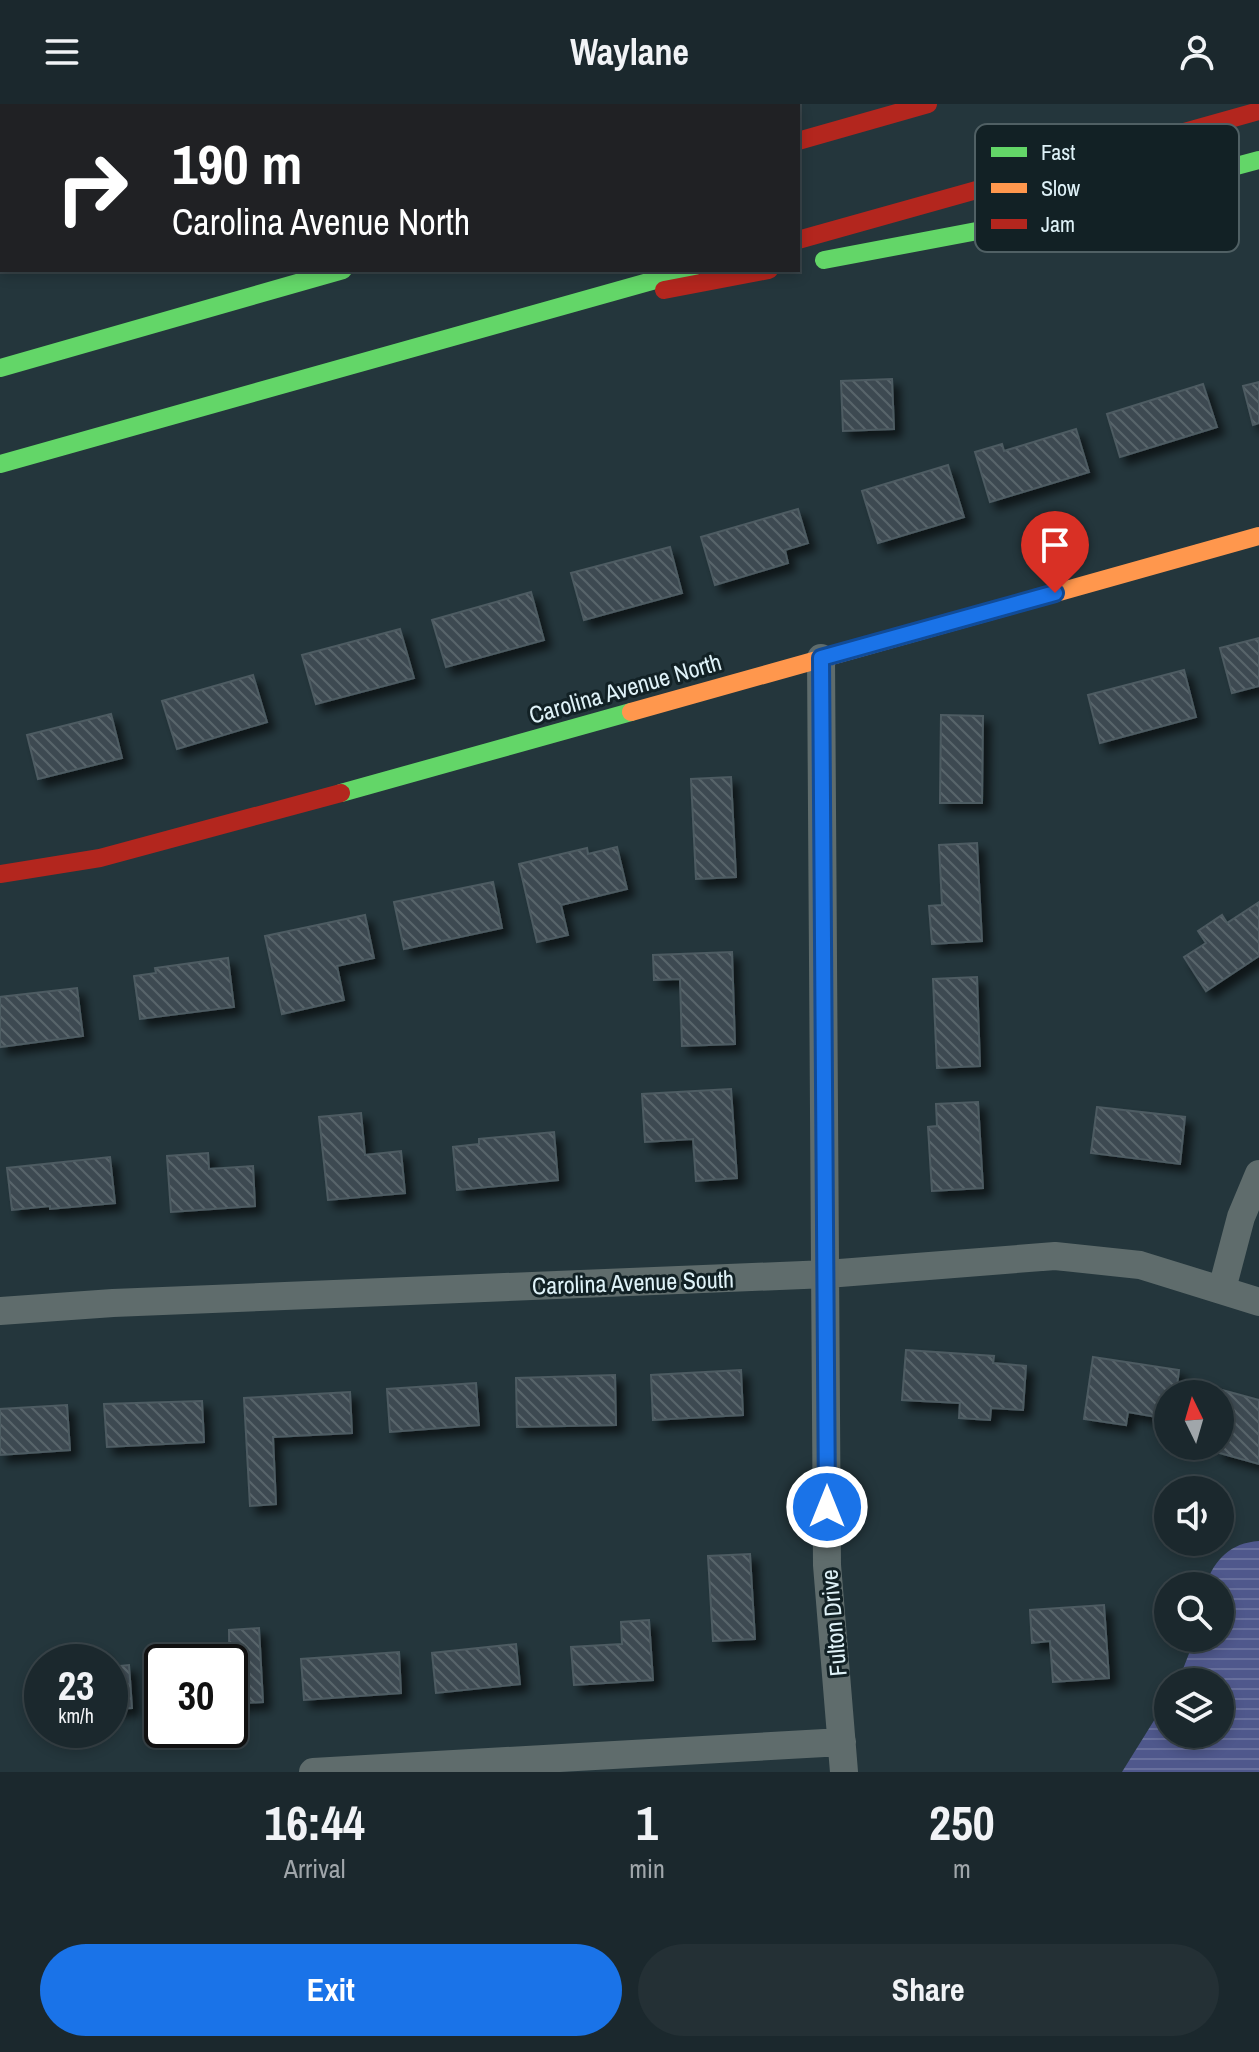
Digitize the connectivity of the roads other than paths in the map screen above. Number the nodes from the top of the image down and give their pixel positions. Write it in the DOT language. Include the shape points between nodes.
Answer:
graph roads {
  1 [pos="928,104"];
  2 [pos="1259,111"];
  3 [pos="1213,124"];
  4 [pos="800,140"];
  5 [pos="1259,160"];
  6 [pos="1239,165"];
  7 [pos="975,190"];
  8 [pos="975,231"];
  9 [pos="800,239"];
  10 [pos="813,262"];
  11 [pos="272,272"];
  12 [pos="336,272"];
  13 [pos="684,272"];
  14 [pos="759,272"];
  15 [pos="528,316"];
  16 [pos="8,365"];
  17 [pos="0,464"];
  18 [pos="1259,536"];
  19 [pos="821,658"];
  20 [pos="0,874"];
  21 [pos="1259,1174"];
  22 [pos="827,1274"];
  23 [pos="1222,1289"];
  24 [pos="1259,1302"];
  25 [pos="0,1311"];
  26 [pos="842,1742"];
  27 [pos="313,1772"];
  28 [pos="844,1772"];
  1 -- 4 [label="main road"];
  2 -- 3 [label="main road"];
  5 -- 6 [label="main road"];
  7 -- 9 [label="main road"];
  8 -- 10 [label="main road"];
  11 -- 16 [label="main road"];
  12 -- 16 [label="main road"];
  13 -- 15 [label="main road"];
  14 -- 15 [label="main road"];
  15 -- 17 [label="main road"];
  18 -- 19 [label="main road, Carolina Avenue North"];
  19 -- 20 [label="main road, Carolina Avenue North" via="161,843"];
  19 -- 22 [label="street, Fulton Drive"];
  21 -- 23 [label="street"];
  22 -- 23 [label="street, Carolina Avenue South" via="1055,1256 1140,1265"];
  22 -- 25 [label="street, Carolina Avenue South"];
  22 -- 26 [label="street, Fulton Drive" via="827,1565"];
  23 -- 24 [label="street, Carolina Avenue South"];
  26 -- 27 [label="street"];
  26 -- 28 [label="street, Fulton Drive"];
}
